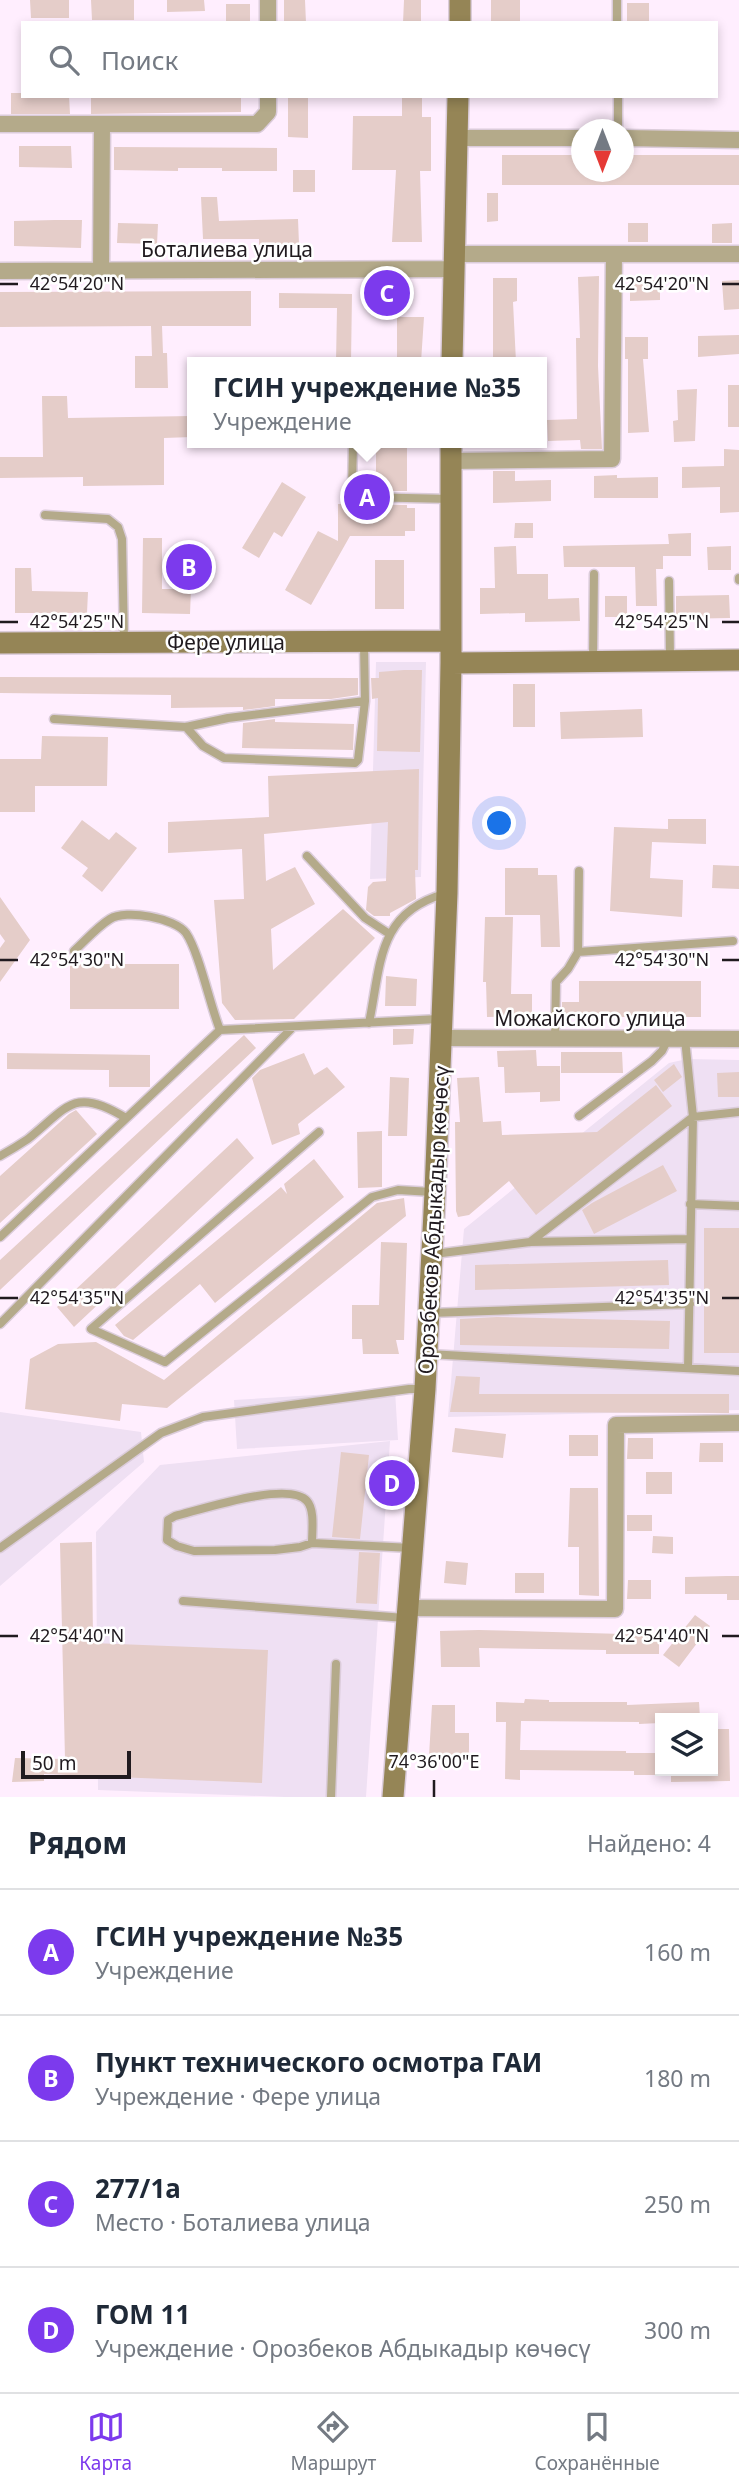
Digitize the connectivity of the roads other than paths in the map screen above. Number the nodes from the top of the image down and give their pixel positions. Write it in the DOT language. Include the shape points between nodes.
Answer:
graph roads {
  1 [pos="268,0"];
  2 [pos="460,0"];
  3 [pos="617,0"];
  4 [pos="268,21"];
  5 [pos="460,21"];
  6 [pos="617,21"];
  7 [pos="268,98"];
  8 [pos="458,98"];
  9 [pos="618,98"];
  10 [pos="618,119"];
  11 [pos="0,124"];
  12 [pos="102,124"];
  13 [pos="457,138"];
  14 [pos="571,138"];
  15 [pos="634,138"];
  16 [pos="739,140"];
  17 [pos="614,254"];
  18 [pos="739,254"];
  19 [pos="454,261"];
  20 [pos="0,271"];
  21 [pos="101,271"];
  22 [pos="452,357"];
  23 [pos="353,448"];
  24 [pos="451,452"];
  25 [pos="451,499"];
  26 [pos="45,515"];
  27 [pos="594,574"];
  28 [pos="669,581"];
  29 [pos="364,641"];
  30 [pos="451,641"];
  31 [pos="0,643"];
  32 [pos="124,643"];
  33 [pos="739,660"];
  34 [pos="670,661"];
  35 [pos="593,662"];
  36 [pos="451,663"];
  37 [pos="365,701"];
  38 [pos="54,719"];
  39 [pos="186,727"];
  40 [pos="307,856"];
  41 [pos="579,871"];
  42 [pos="447,893"];
  43 [pos="388,933"];
  44 [pos="733,940"];
  45 [pos="74,951"];
  46 [pos="578,952"];
  47 [pos="369,1023"];
  48 [pos="293,1026"];
  49 [pos="442,1029"];
  50 [pos="220,1030"];
  51 [pos="555,1038"];
  52 [pos="677,1039"];
  53 [pos="739,1040"];
  54 [pos="739,1112"];
  55 [pos="579,1116"];
  56 [pos="693,1117"];
  57 [pos="126,1118"];
  58 [pos="319,1132"];
  59 [pos="0,1156"];
  60 [pos="435,1192"];
  61 [pos="690,1204"];
  62 [pos="739,1206"];
  63 [pos="0,1237"];
  64 [pos="689,1239"];
  65 [pos="530,1242"];
  66 [pos="433,1254"];
  67 [pos="690,1304"];
  68 [pos="430,1313"];
  69 [pos="0,1324"];
  70 [pos="428,1354"];
  71 [pos="688,1368"];
  72 [pos="739,1371"];
  73 [pos="425,1389"];
  74 [pos="739,1423"];
  75 [pos="312,1543"];
  76 [pos="0,1548"];
  77 [pos="412,1548"];
  78 [pos="183,1601"];
  79 [pos="406,1613"];
  80 [pos="337,1664"];
  81 [pos="331,1797"];
  82 [pos="393,1797"];
  1 -- 4 [label="street"];
  2 -- 5 [label="street"];
  3 -- 6 [label="lane"];
  7 -- 12 [label="street" via="268,112 257,124"];
  8 -- 13 [label="street"];
  9 -- 10 [label="lane"];
  11 -- 12 [label="street"];
  12 -- 21 [label="street"];
  13 -- 14 [label="street"];
  13 -- 19 [label="street"];
  15 -- 16 [label="street"];
  17 -- 18 [label="street, Боталиева улица"];
  17 -- 19 [label="street, Боталиева улица"];
  17 -- 24 [label="street" via="612,459"];
  19 -- 21 [label="street, Боталиева улица"];
  19 -- 22 [label="street"];
  20 -- 21 [label="street, Боталиева улица"];
  23 -- 25 [label="lane" via="355,495"];
  24 -- 25 [label="street, Орозбеков Абдыкадыр көчөсү"];
  25 -- 30 [label="street, Орозбеков Абдыкадыр көчөсү"];
  26 -- 32 [label="lane" via="108,519 118,527"];
  27 -- 35 [label="lane"];
  28 -- 34 [label="lane"];
  29 -- 30 [label="street, Фере улица"];
  29 -- 32 [label="street, Фере улица"];
  29 -- 37 [label="lane"];
  30 -- 36 [label="street, Орозбеков Абдыкадыр көчөсү"];
  31 -- 32 [label="street, Фере улица"];
  33 -- 34 [label="street"];
  34 -- 35 [label="street"];
  35 -- 36 [label="street"];
  36 -- 42 [label="street, Орозбеков Абдыкадыр көчөсү"];
  37 -- 39 [label="lane"];
  37 -- 39 [label="lane" via="355,762 224,758"];
  38 -- 39 [label="lane"];
  40 -- 43 [label="lane" via="365,918"];
  41 -- 46 [label="lane"];
  42 -- 43 [label="lane" via="414,906"];
  42 -- 49 [label="street, Орозбеков Абдыкадыр көчөсү"];
  43 -- 47 [label="lane"];
  44 -- 46 [label="lane"];
  45 -- 50 [label="lane" via="112,917 144,916 176,925 186,933"];
  46 -- 51 [label="lane" via="556,982"];
  47 -- 48 [label="lane"];
  47 -- 49 [label="lane"];
  48 -- 50 [label="lane"];
  48 -- 69 [label="lane"];
  49 -- 51 [label="street, Можайского улица"];
  49 -- 60 [label="street, Орозбеков Абдыкадыр көчөсү"];
  50 -- 57 [label="lane"];
  51 -- 52 [label="street, Можайского улица"];
  52 -- 53 [label="street, Можайского улица"];
  52 -- 55 [label="lane"];
  52 -- 56 [label="lane"];
  54 -- 56 [label="lane"];
  56 -- 61 [label="lane"];
  56 -- 65 [label="lane"];
  57 -- 59 [label="lane" via="105,1105 78,1102 64,1107"];
  57 -- 63 [label="lane"];
  58 -- 60 [label="lane" via="91,1329 165,1362 372,1197 398,1190"];
  60 -- 66 [label="street, Орозбеков Абдыкадыр көчөсү"];
  61 -- 62 [label="lane"];
  61 -- 64 [label="lane"];
  64 -- 65 [label="lane"];
  64 -- 67 [label="lane"];
  65 -- 66 [label="lane"];
  66 -- 68 [label="street, Орозбеков Абдыкадыр көчөсү"];
  67 -- 68 [label="lane"];
  67 -- 71 [label="lane"];
  68 -- 70 [label="street, Орозбеков Абдыкадыр көчөсү"];
  70 -- 71 [label="lane"];
  70 -- 73 [label="street, Орозбеков Абдыкадыр көчөсү"];
  71 -- 72 [label="lane"];
  73 -- 76 [label="lane" via="204,1417 161,1433"];
  73 -- 77 [label="street, Орозбеков Абдыкадыр көчөсү"];
  74 -- 79 [label="street" via="616,1425 615,1609"];
  75 -- 75 [label="lane" via="275,1550 194,1551 167,1540 166,1529 175,1516 268,1494 292,1494 308,1502"];
  75 -- 77 [label="lane"];
  77 -- 79 [label="street, Орозбеков Абдыкадыр көчөсү"];
  78 -- 79 [label="lane"];
  79 -- 82 [label="street, Орозбеков Абдыкадыр көчөсү"];
  80 -- 81 [label="lane"];
}
